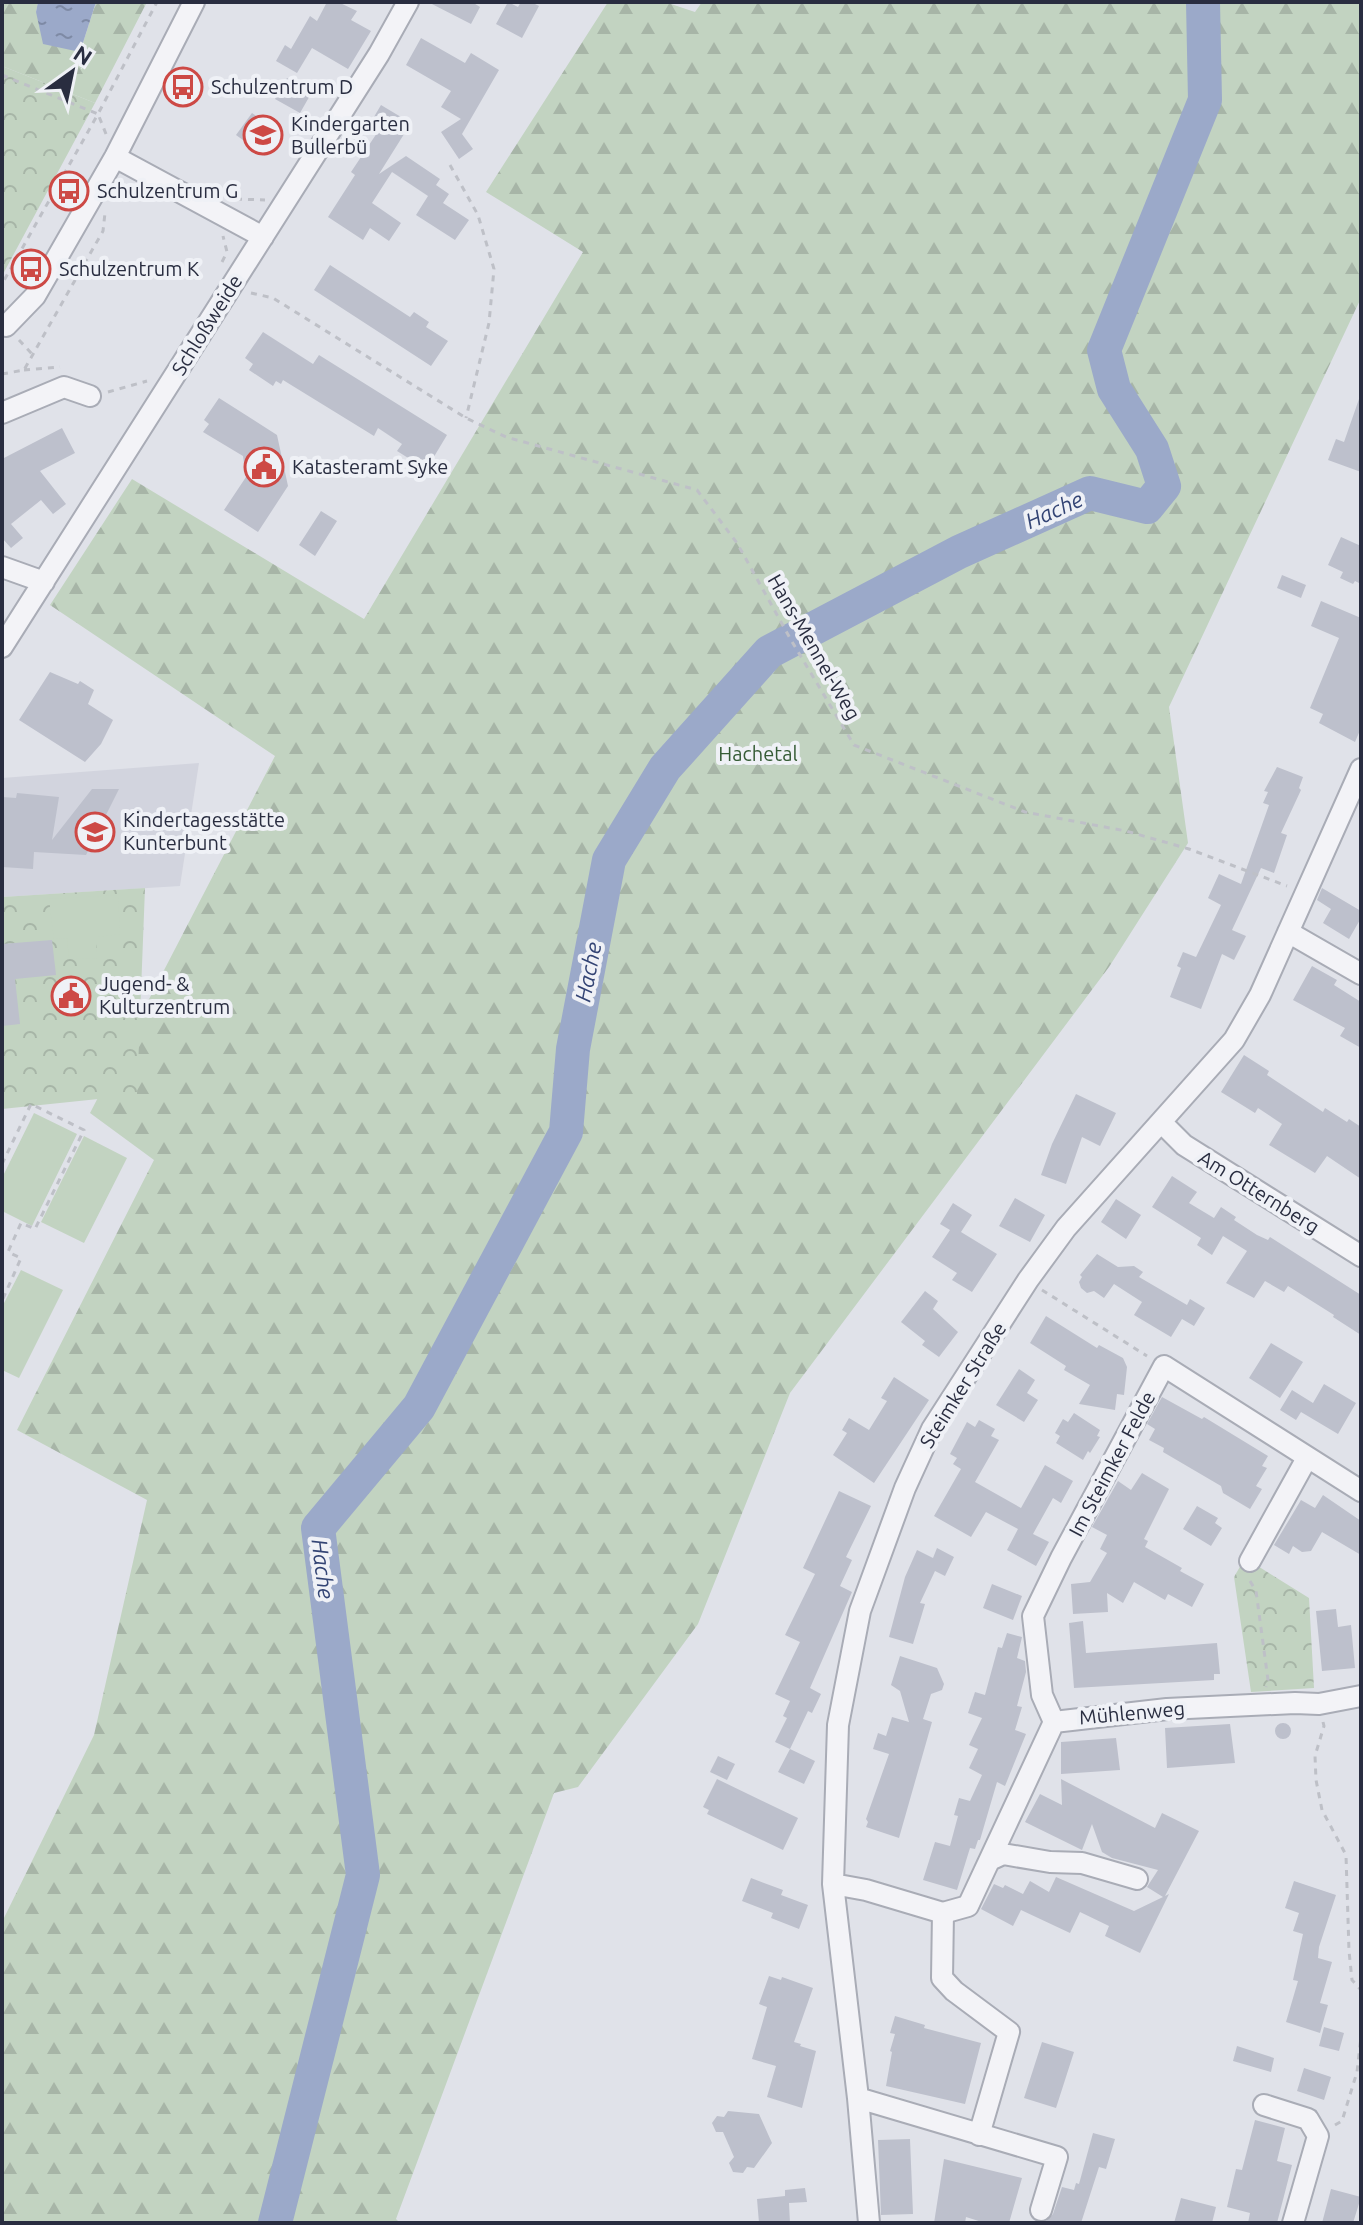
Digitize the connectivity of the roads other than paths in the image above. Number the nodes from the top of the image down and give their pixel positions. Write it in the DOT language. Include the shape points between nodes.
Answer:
graph roads {
  1 [pos="194,2"];
  2 [pos="408,2"];
  3 [pos="115,157"];
  4 [pos="263,237"];
  5 [pos="6,326"];
  6 [pos="90,396"];
  7 [pos="2,413"];
  8 [pos="2,567"];
  9 [pos="44,582"];
  10 [pos="2,647"];
  11 [pos="1361,769"];
  12 [pos="1354,798"];
  13 [pos="1288,932"];
  14 [pos="1361,974"];
  15 [pos="1161,1122"];
  16 [pos="1361,1256"];
  17 [pos="1307,1458"];
  18 [pos="1361,1491"];
  19 [pos="1250,1561"];
  20 [pos="1361,1696"];
  21 [pos="1054,1722"];
  22 [pos="990,1860"];
  23 [pos="1137,1879"];
  24 [pos="833,1884"];
  25 [pos="943,1913"];
  26 [pos="858,2098"];
  27 [pos="1264,2105"];
  28 [pos="979,2135"];
  29 [pos="1041,2210"];
  30 [pos="869,2223"];
  31 [pos="1293,2223"];
  1 -- 3 [label="street"];
  2 -- 4 [label="street, Schloßweide"];
  3 -- 4 [label="street"];
  3 -- 5 [label="street" via="35,296"];
  4 -- 9 [label="street, Schloßweide"];
  6 -- 7 [label="street" via="64,387"];
  8 -- 9 [label="street"];
  9 -- 10 [label="street, Schloßweide"];
  11 -- 12 [label="street, Steimker Straße"];
  12 -- 13 [label="street, Steimker Straße"];
  13 -- 14 [label="street"];
  13 -- 15 [label="street, Steimker Straße" via="1234,1040"];
  15 -- 16 [label="street, Am Otternberg" via="1184,1145"];
  15 -- 24 [label="street, Steimker Straße" via="1066,1228 1028,1280 932,1429 905,1488 860,1611 838,1725"];
  17 -- 18 [label="street, Im Steimker Felde"];
  17 -- 19 [label="street"];
  17 -- 21 [label="street, Im Steimker Felde" via="1164,1366 1033,1616 1042,1695"];
  20 -- 21 [label="street, Mühlenweg" via="1319,1704 1167,1709"];
  21 -- 22 [label="street, Mühlenweg"];
  22 -- 23 [label="street" via="1003,1854 1082,1863"];
  22 -- 25 [label="street, Mühlenweg" via="968,1906"];
  24 -- 25 [label="street"];
  24 -- 26 [label="street, Steimker Straße"];
  25 -- 28 [label="street" via="942,1978 1009,2032"];
  26 -- 28 [label="street"];
  26 -- 30 [label="street, Steimker Straße"];
  27 -- 31 [label="street" via="1308,2119 1318,2136"];
  28 -- 29 [label="street" via="1057,2157"];
}
